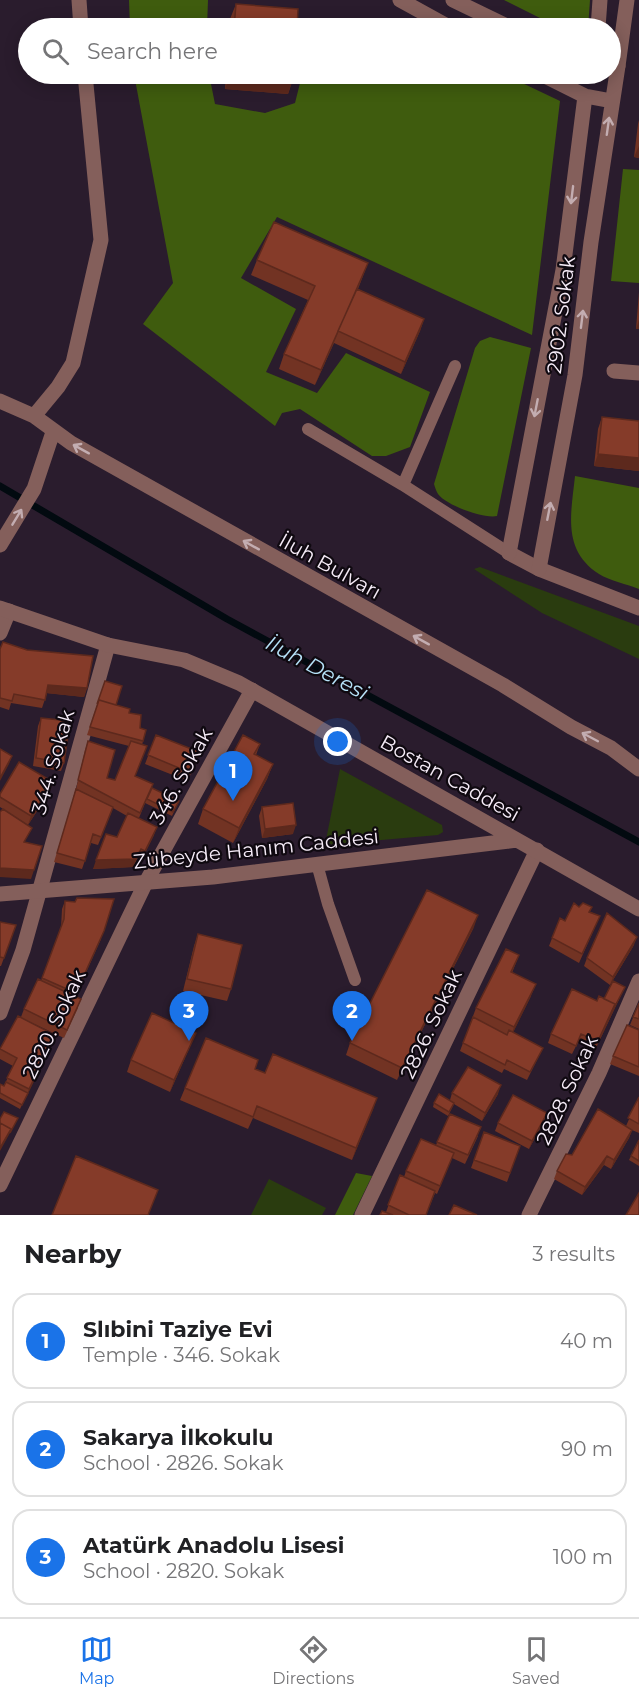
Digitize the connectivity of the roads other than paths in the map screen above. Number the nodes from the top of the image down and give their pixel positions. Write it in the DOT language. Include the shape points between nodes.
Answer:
graph roads {
  1 [pos="79,0"];
  2 [pos="400,0"];
  3 [pos="453,0"];
  4 [pos="600,0"];
  5 [pos="627,0"];
  6 [pos="80,18"];
  7 [pos="433,18"];
  8 [pos="490,18"];
  9 [pos="599,18"];
  10 [pos="621,30"];
  11 [pos="87,84"];
  12 [pos="561,84"];
  13 [pos="613,84"];
  14 [pos="585,96"];
  15 [pos="612,101"];
  16 [pos="455,366"];
  17 [pos="614,371"];
  18 [pos="639,373"];
  19 [pos="0,401"];
  20 [pos="34,416"];
  21 [pos="308,429"];
  22 [pos="53,432"];
  23 [pos="403,485"];
  24 [pos="0,545"];
  25 [pos="509,553"];
  26 [pos="539,569"];
  27 [pos="639,608"];
  28 [pos="4,610"];
  29 [pos="0,633"];
  30 [pos="108,645"];
  31 [pos="252,690"];
  32 [pos="639,768"];
  33 [pos="517,840"];
  34 [pos="537,850"];
  35 [pos="317,864"];
  36 [pos="146,882"];
  37 [pos="38,890"];
  38 [pos="0,894"];
  39 [pos="639,909"];
  40 [pos="355,980"];
  41 [pos="639,981"];
  42 [pos="0,1013"];
  43 [pos="0,1185"];
  44 [pos="362,1215"];
  45 [pos="529,1215"];
  1 -- 6 [label="street"];
  2 -- 7 [label="street"];
  3 -- 8 [label="street"];
  4 -- 9 [label="street"];
  5 -- 10 [label="street, 2902. Sokak"];
  11 -- 20 [label="street" via="101,240 73,363"];
  12 -- 14 [label="street"];
  13 -- 15 [label="street, 2902. Sokak"];
  14 -- 15 [label="street"];
  14 -- 25 [label="street, 2902. Sokak, one-way" via="563,270"];
  26 -- 15 [label="street, 2902. Sokak, one-way" via="575,375"];
  16 -- 23 [label="lane"];
  17 -- 18 [label="street"];
  19 -- 20 [label="street, İluh Bulvarı"];
  20 -- 22 [label="street, İluh Bulvarı"];
  21 -- 23 [label="lane"];
  24 -- 22 [label="street, one-way" via="34,489"];
  32 -- 22 [label="street, İluh Bulvarı, one-way" via="503,685"];
  23 -- 25 [label="lane"];
  25 -- 26 [label="street"];
  26 -- 27 [label="street"];
  28 -- 29 [label="street"];
  28 -- 30 [label="street, Bostan Caddesi"];
  30 -- 31 [label="street, Bostan Caddesi" via="184,660"];
  30 -- 37 [label="street, 344. Sokak"];
  31 -- 33 [label="street, Bostan Caddesi"];
  31 -- 36 [label="street, 346. Sokak"];
  33 -- 34 [label="street, Bostan Caddesi"];
  33 -- 35 [label="street, Zübeyde Hanım Caddesi"];
  34 -- 39 [label="street, Bostan Caddesi"];
  34 -- 44 [label="street, 2826. Sokak"];
  35 -- 36 [label="street, Zübeyde Hanım Caddesi"];
  35 -- 40 [label="lane"];
  36 -- 37 [label="street, Zübeyde Hanım Caddesi"];
  36 -- 43 [label="street, 2820. Sokak"];
  37 -- 38 [label="street, Zübeyde Hanım Caddesi"];
  37 -- 42 [label="street, 344. Sokak" via="23,950"];
  41 -- 45 [label="street, 2828. Sokak"];
}
